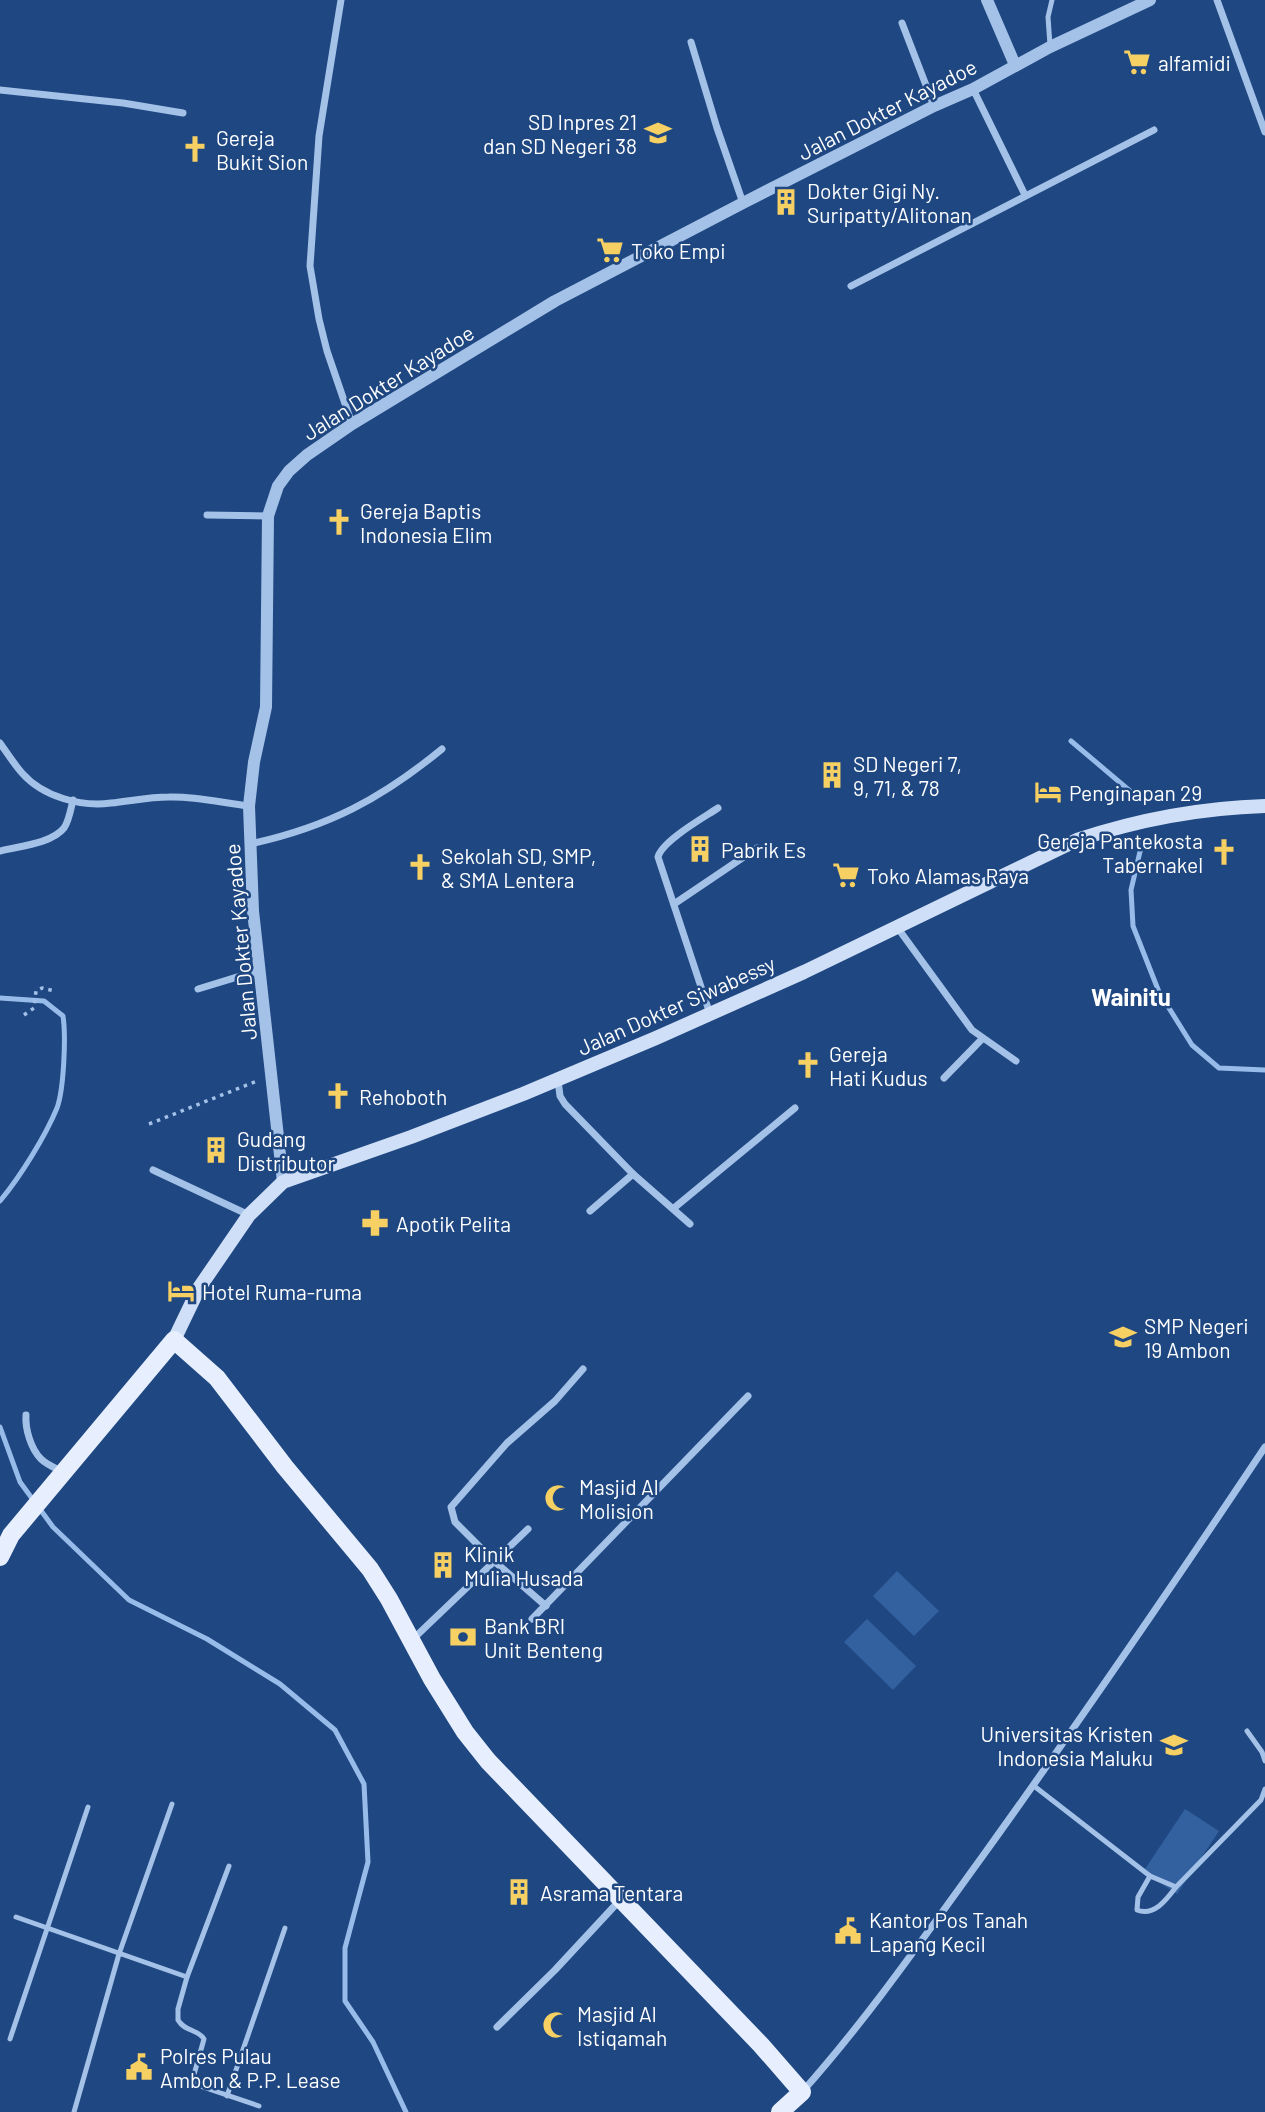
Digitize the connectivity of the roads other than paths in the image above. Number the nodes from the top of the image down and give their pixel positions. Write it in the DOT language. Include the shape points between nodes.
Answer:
graph roads {
  1 [pos="341,0"];
  2 [pos="988,0"];
  3 [pos="1052,0"];
  4 [pos="1150,0"];
  5 [pos="1217,0"];
  6 [pos="902,23"];
  7 [pos="691,42"];
  8 [pos="1050,47"];
  9 [pos="1015,65"];
  10 [pos="973,89"];
  11 [pos="0,90"];
  12 [pos="934,106"];
  13 [pos="183,113"];
  14 [pos="1154,130"];
  15 [pos="1265,132"];
  16 [pos="1025,195"];
  17 [pos="743,203"];
  18 [pos="851,286"];
  19 [pos="352,424"];
  20 [pos="207,515"];
  21 [pos="268,516"];
  22 [pos="0,743"];
  23 [pos="442,749"];
  24 [pos="73,800"];
  25 [pos="249,806"];
  26 [pos="1265,806"];
  27 [pos="718,808"];
  28 [pos="250,844"];
  29 [pos="757,848"];
  30 [pos="0,850"];
  31 [pos="674,904"];
  32 [pos="897,927"];
  33 [pos="260,970"];
  34 [pos="198,989"];
  35 [pos="710,1014"];
  36 [pos="982,1039"];
  37 [pos="1016,1061"];
  38 [pos="944,1077"];
  39 [pos="558,1080"];
  40 [pos="795,1108"];
  41 [pos="153,1170"];
  42 [pos="633,1174"];
  43 [pos="284,1182"];
  44 [pos="674,1208"];
  45 [pos="590,1211"];
  46 [pos="248,1215"];
  47 [pos="690,1224"];
  48 [pos="174,1340"];
  49 [pos="583,1369"];
  50 [pos="748,1396"];
  51 [pos="26,1415"];
  52 [pos="1265,1447"];
  53 [pos="57,1479"];
  54 [pos="528,1528"];
  55 [pos="0,1557"];
  56 [pos="494,1561"];
  57 [pos="546,1606"];
  58 [pos="532,1619"];
  59 [pos="412,1640"];
  60 [pos="1247,1731"];
  61 [pos="1265,1761"];
  62 [pos="1034,1786"];
  63 [pos="1265,1789"];
  64 [pos="172,1804"];
  65 [pos="88,1807"];
  66 [pos="229,1866"];
  67 [pos="1150,1876"];
  68 [pos="1176,1887"];
  69 [pos="620,1900"];
  70 [pos="16,1917"];
  71 [pos="285,1928"];
  72 [pos="48,1929"];
  73 [pos="120,1954"];
  74 [pos="187,1977"];
  75 [pos="496,2027"];
  76 [pos="10,2039"];
  77 [pos="802,2092"];
  78 [pos="227,2096"];
  79 [pos="259,2106"];
  80 [pos="74,2112"];
  81 [pos="780,2112"];
  1 -- 19 [label="street" via="319,136 310,266 324,340"];
  2 -- 9 [label="street"];
  3 -- 8 [label="lane"];
  4 -- 8 [label="street, Jalan Dokter Kayadoe"];
  5 -- 15 [label="street"];
  6 -- 12 [label="street"];
  7 -- 17 [label="street"];
  8 -- 9 [label="street, Jalan Dokter Kayadoe"];
  9 -- 10 [label="street, Jalan Dokter Kayadoe"];
  10 -- 12 [label="street, Jalan Dokter Kayadoe"];
  10 -- 16 [label="street"];
  11 -- 13 [label="street"];
  12 -- 17 [label="street, Jalan Dokter Kayadoe"];
  14 -- 16 [label="street"];
  16 -- 18 [label="street"];
  17 -- 19 [label="street, Jalan Dokter Kayadoe" via="555,302"];
  19 -- 21 [label="street, Jalan Dokter Kayadoe" via="289,471 278,486"];
  20 -- 21 [label="street"];
  21 -- 25 [label="street, Jalan Dokter Kayadoe" via="266,707"];
  22 -- 24 [label="street" via="37,786"];
  23 -- 28 [label="street" via="390,789 351,811 303,831"];
  24 -- 25 [label="street" via="107,804 174,797"];
  24 -- 30 [label="street" via="65,827 56,834"];
  25 -- 28 [label="street, Jalan Dokter Kayadoe"];
  26 -- 32 [label="main road, Jalan Dokter Siwabessy" via="1153,819 1098,833"];
  27 -- 31 [label="street" via="659,852"];
  28 -- 33 [label="street, Jalan Dokter Kayadoe"];
  29 -- 31 [label="street"];
  31 -- 35 [label="street"];
  32 -- 35 [label="main road, Jalan Dokter Siwabessy"];
  32 -- 36 [label="street"];
  33 -- 34 [label="street"];
  33 -- 43 [label="street, Jalan Dokter Kayadoe"];
  35 -- 39 [label="main road, Jalan Dokter Siwabessy"];
  36 -- 37 [label="street"];
  36 -- 38 [label="street"];
  39 -- 42 [label="street" via="565,1104"];
  39 -- 43 [label="main road, Jalan Dokter Siwabessy"];
  40 -- 44 [label="street"];
  41 -- 46 [label="street"];
  42 -- 44 [label="street"];
  42 -- 45 [label="street"];
  43 -- 46 [label="main road, Jalan Dokter Siwabessy"];
  44 -- 47 [label="street"];
  46 -- 48 [label="main road, Jalan Dokter Siwabessy" via="199,1288"];
  48 -- 53 [label="main road"];
  48 -- 59 [label="main road" via="217,1378 357,1552"];
  49 -- 56 [label="street" via="507,1443 451,1507 455,1522"];
  50 -- 57 [label="street"];
  51 -- 53 [label="street" via="30,1441"];
  52 -- 62 [label="street"];
  53 -- 55 [label="main road" via="11,1535"];
  54 -- 56 [label="street"];
  56 -- 57 [label="street"];
  56 -- 59 [label="street"];
  57 -- 58 [label="street"];
  59 -- 69 [label="main road" via="465,1732 488,1761"];
  60 -- 61 [label="lane"];
  62 -- 67 [label="lane"];
  62 -- 77 [label="street" via="900,1971"];
  63 -- 68 [label="lane" via="1261,1800"];
  64 -- 73 [label="lane"];
  65 -- 72 [label="lane"];
  66 -- 74 [label="lane"];
  67 -- 68 [label="lane"];
  67 -- 68 [label="lane" via="1138,1897 1137,1910 1142,1913 1154,1910"];
  69 -- 75 [label="street"];
  69 -- 77 [label="main road"];
  70 -- 72 [label="lane"];
  71 -- 78 [label="lane"];
  72 -- 73 [label="lane"];
  72 -- 76 [label="lane"];
  73 -- 74 [label="lane"];
  73 -- 80 [label="lane"];
  74 -- 78 [label="lane" via="178,2020 204,2039 194,2084"];
  77 -- 81 [label="main road"];
  78 -- 79 [label="lane"];
}
